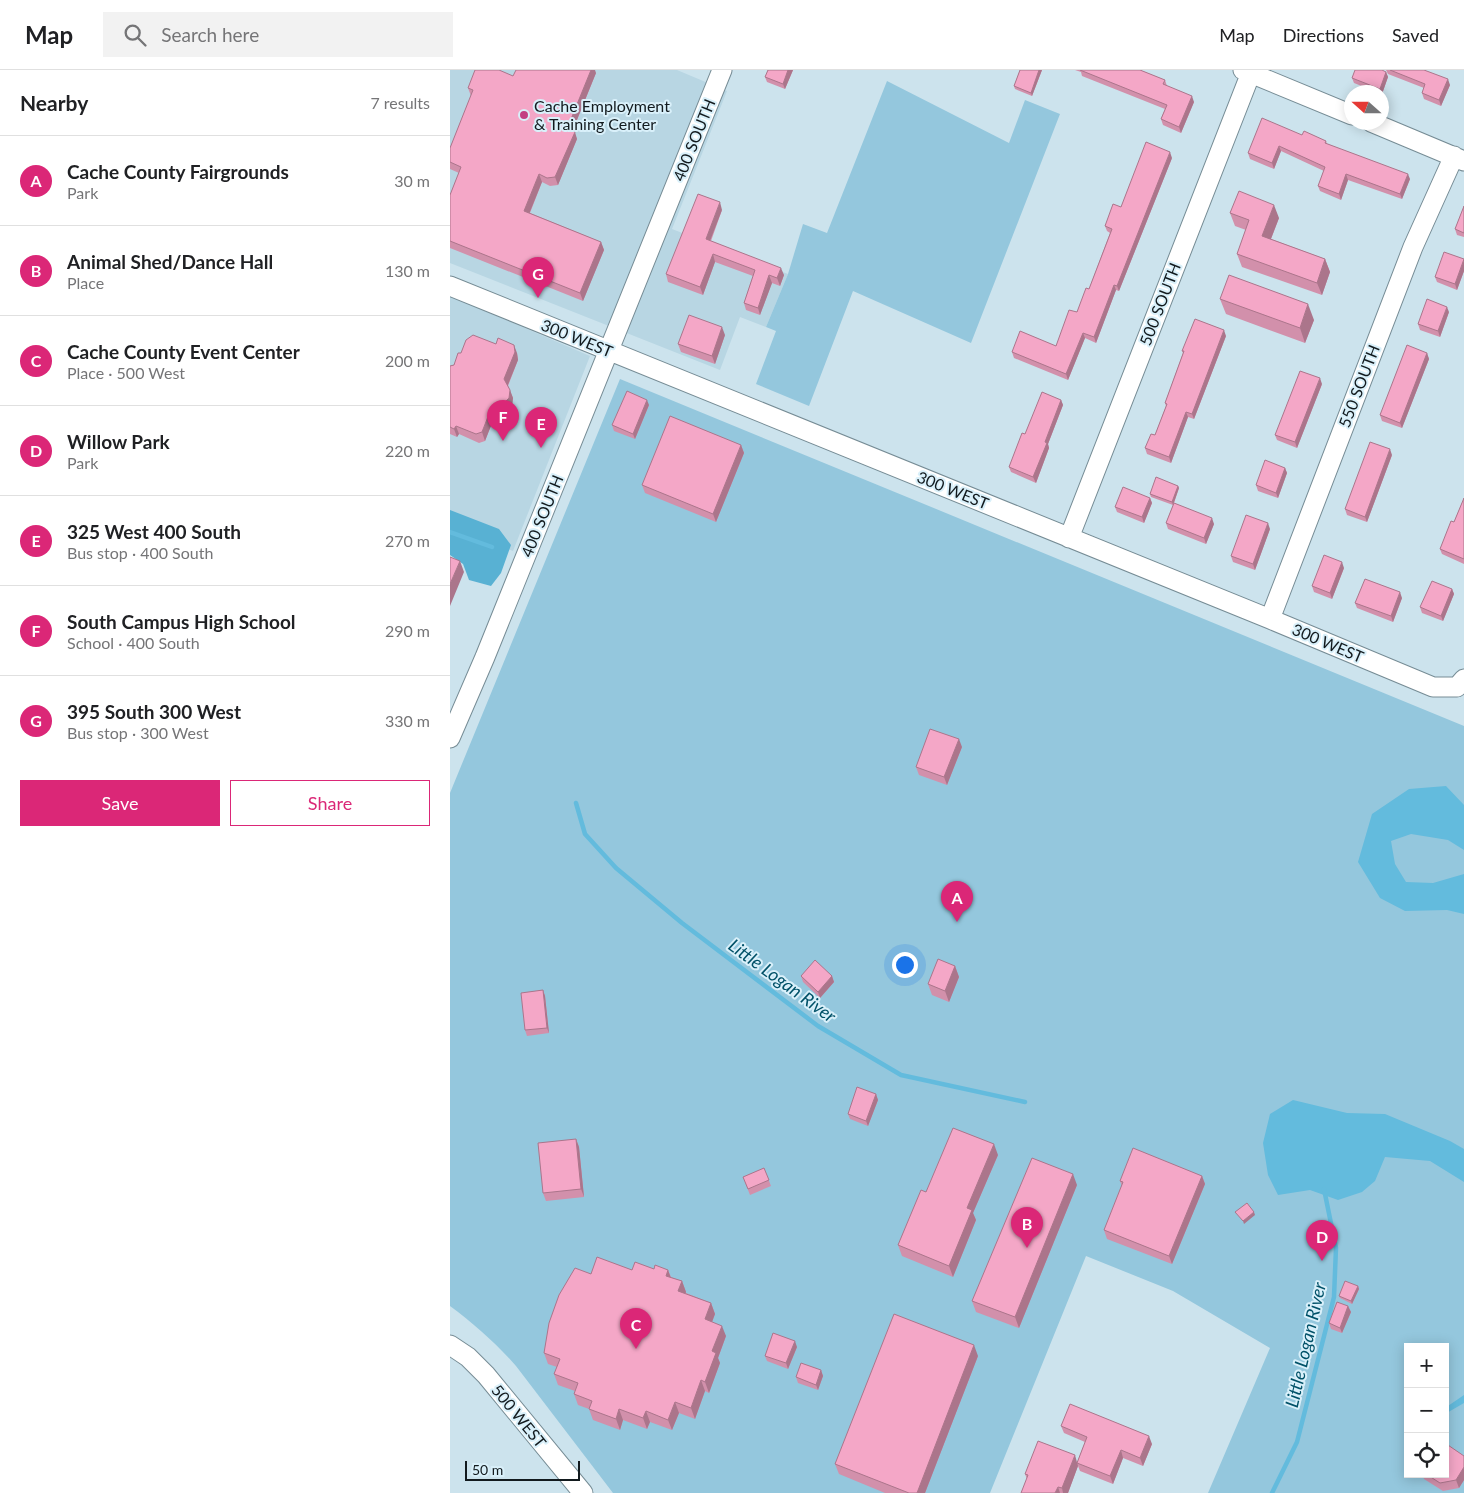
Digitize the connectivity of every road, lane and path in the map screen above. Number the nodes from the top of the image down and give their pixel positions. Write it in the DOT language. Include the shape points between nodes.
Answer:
graph roads {
  1 [pos="722,70"];
  2 [pos="1249,71"];
  3 [pos="1344,111"];
  4 [pos="1389,129"];
  5 [pos="1459,158"];
  6 [pos="450,286"];
  7 [pos="608,351"];
  8 [pos="1069,538"];
  9 [pos="1270,618"];
  10 [pos="1460,683"];
  11 [pos="450,738"];
  12 [pos="450,1345"];
  13 [pos="583,1493"];
  1 -- 7 [label="street, 400 SOUTH"];
  2 -- 3 [label="street"];
  2 -- 8 [label="street, 500 SOUTH"];
  4 -- 5 [label="street"];
  5 -- 9 [label="street, 550 SOUTH" via="1413,247"];
  6 -- 7 [label="street, 300 WEST"];
  7 -- 8 [label="street, 300 WEST"];
  7 -- 11 [label="street, 400 SOUTH"];
  8 -- 9 [label="street, 300 WEST"];
  9 -- 10 [label="street, 300 WEST" via="1433,687"];
  12 -- 13 [label="street, 500 WEST" via="486,1375"];
}
